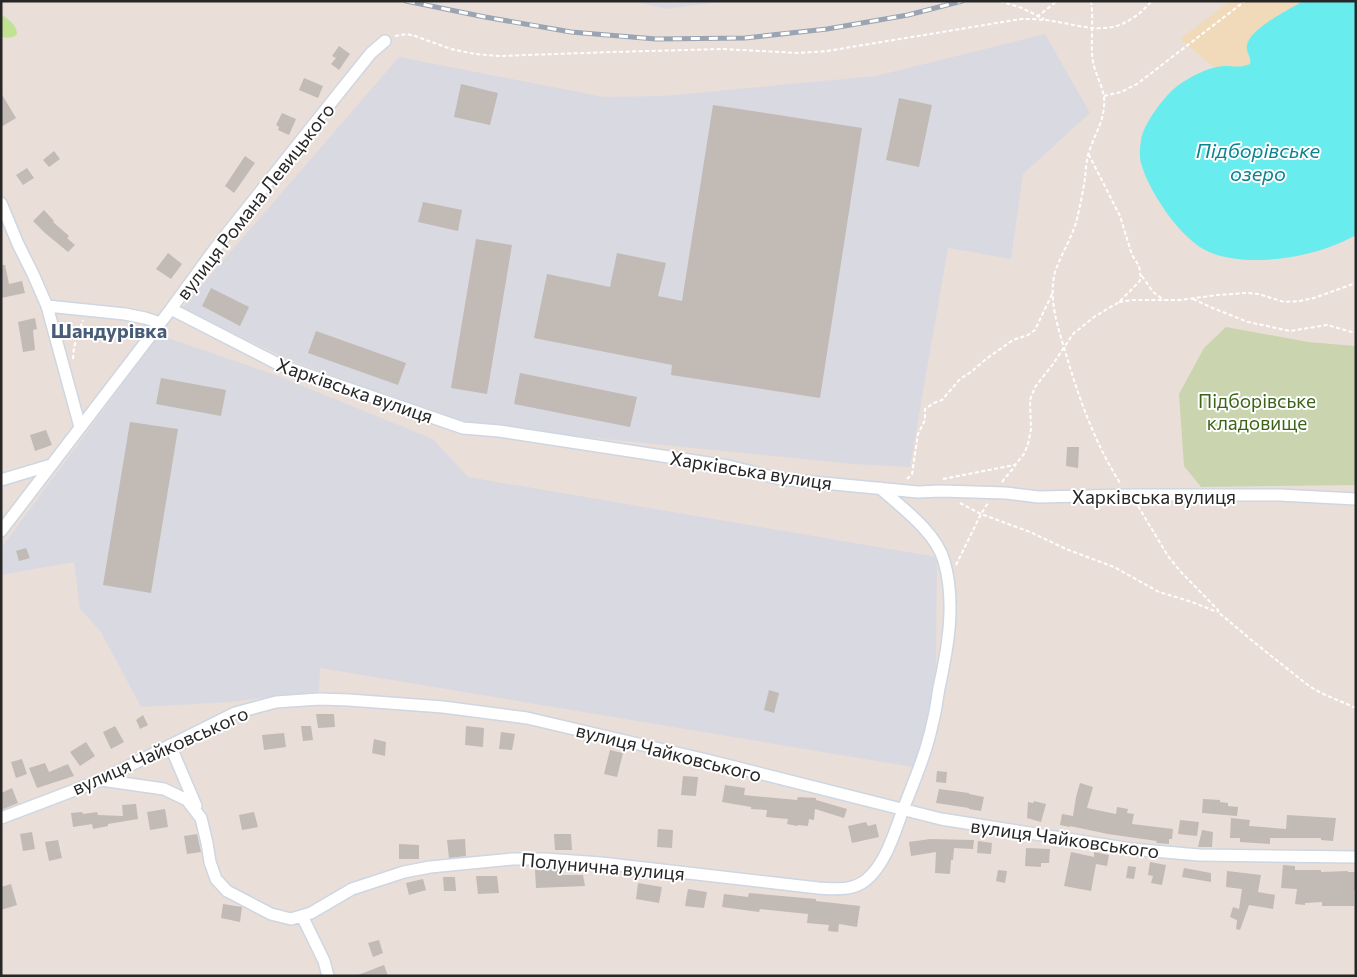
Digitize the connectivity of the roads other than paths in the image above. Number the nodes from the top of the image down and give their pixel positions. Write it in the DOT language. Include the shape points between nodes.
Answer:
graph roads {
  1 [pos="385,41"];
  2 [pos="1,203"];
  3 [pos="47,306"];
  4 [pos="171,310"];
  5 [pos="160,323"];
  6 [pos="80,426"];
  7 [pos="52,465"];
  8 [pos="1,480"];
  9 [pos="880,488"];
  10 [pos="1356,499"];
  11 [pos="1,531"];
  12 [pos="170,745"];
  13 [pos="101,780"];
  14 [pos="903,810"];
  15 [pos="1,818"];
  16 [pos="201,818"];
  17 [pos="1356,857"];
  18 [pos="302,916"];
  19 [pos="328,976"];
  1 -- 4 [label="street, вулиця Романа Левицького" via="371,53 325,109"];
  2 -- 3 [label="street"];
  3 -- 5 [label="street" via="135,316"];
  3 -- 6 [label="street"];
  4 -- 5 [label="street, вулиця Романа Левицького"];
  4 -- 9 [label="street, Харківська вулиця" via="280,365 463,428 728,466 781,479"];
  5 -- 6 [label="street, вулиця Романа Левицького"];
  6 -- 7 [label="street, вулиця Романа Левицького"];
  7 -- 8 [label="street"];
  7 -- 11 [label="street, вулиця Романа Левицького"];
  9 -- 10 [label="street, Харківська вулиця" via="1039,497 1279,495"];
  9 -- 14 [label="street, Полунична вулиця" via="936,543 945,562 948,580 950,624 944,669 930,732"];
  12 -- 13 [label="street, вулиця Чайковського"];
  12 -- 14 [label="street, вулиця Чайковського" via="235,713 276,702 319,699 444,707 552,723"];
  12 -- 16 [label="street"];
  13 -- 15 [label="street, вулиця Чайковського"];
  13 -- 16 [label="street, Полунична вулиця" via="164,789 187,800"];
  14 -- 17 [label="street, вулиця Чайковського" via="974,825 1167,853"];
  14 -- 18 [label="street, Полунична вулиця" via="876,868 866,881 857,886 818,888 601,863 512,859 404,872 352,889"];
  16 -- 18 [label="street, Полунична вулиця" via="216,879 227,891 271,914 291,919"];
  18 -- 19 [label="street"];
}
